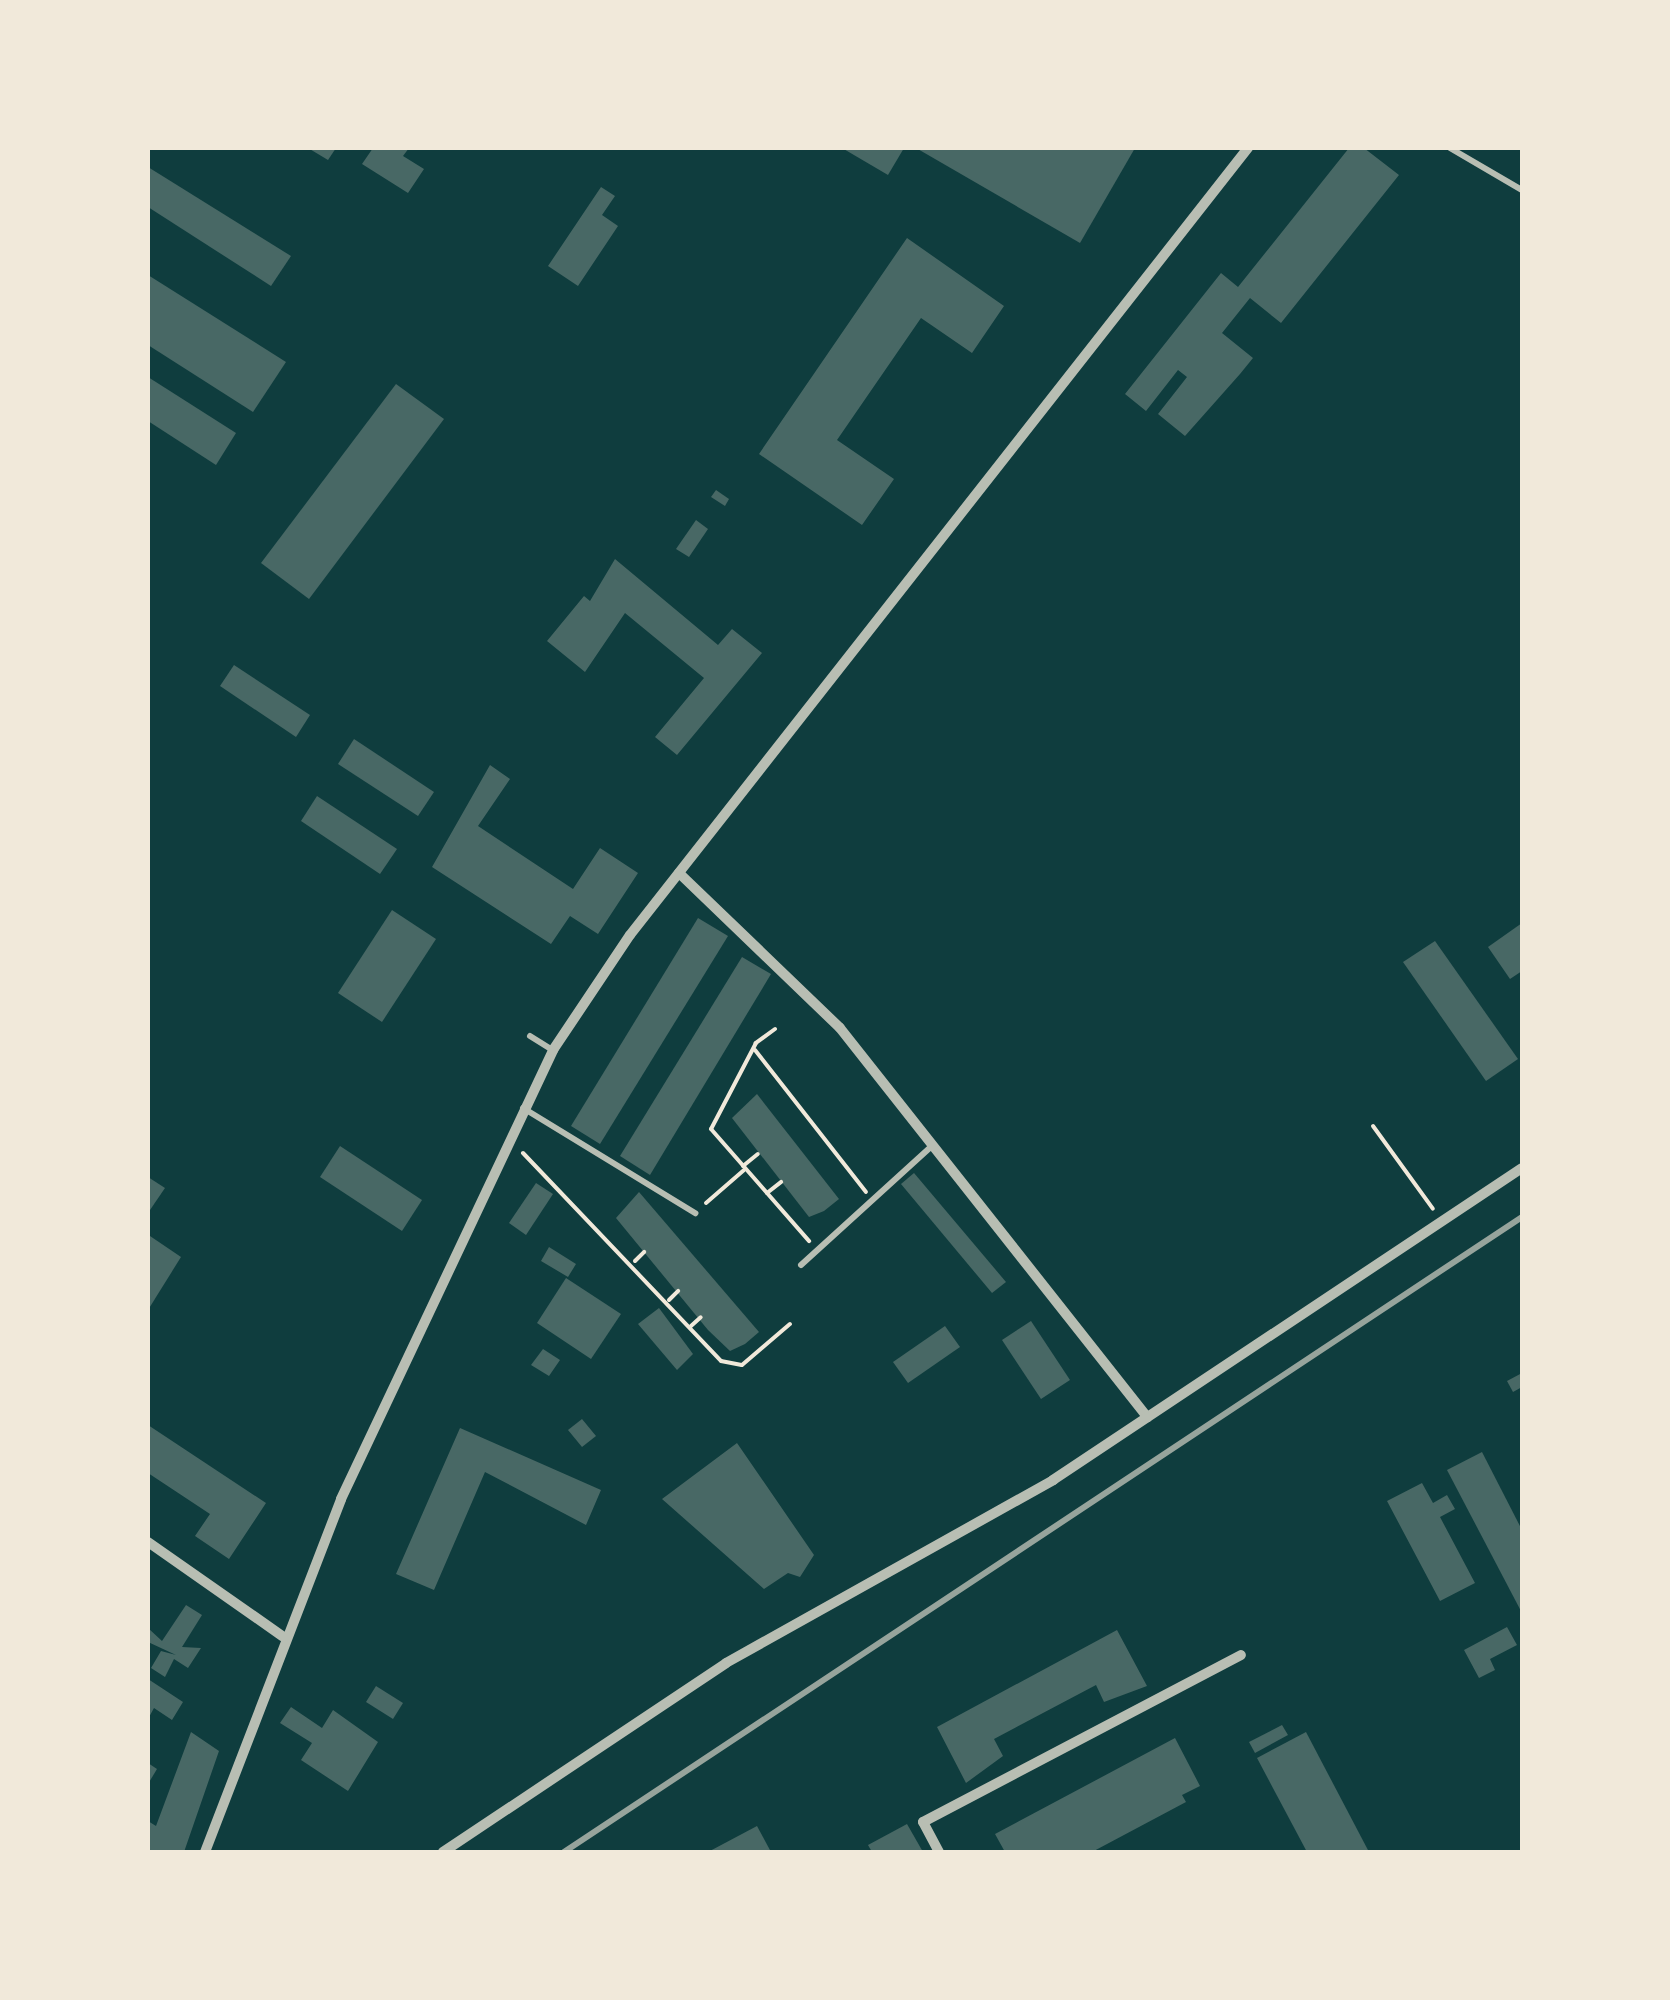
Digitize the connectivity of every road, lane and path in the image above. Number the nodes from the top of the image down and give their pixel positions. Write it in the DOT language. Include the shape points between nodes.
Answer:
graph roads {
  1 [pos="1248,148"];
  2 [pos="1450,148"];
  3 [pos="1522,190"];
  4 [pos="679,873"];
  5 [pos="775,1028"];
  6 [pos="530,1036"];
  7 [pos="754,1049"];
  8 [pos="553,1050"];
  9 [pos="522,1107"];
  10 [pos="1374,1126"];
  11 [pos="934,1145"];
  12 [pos="523,1152"];
  13 [pos="758,1154"];
  14 [pos="744,1167"];
  15 [pos="1522,1168"];
  16 [pos="781,1182"];
  17 [pos="876,1182"];
  18 [pos="866,1192"];
  19 [pos="767,1193"];
  20 [pos="852,1204"];
  21 [pos="695,1213"];
  22 [pos="1442,1221"];
  23 [pos="824,1230"];
  24 [pos="644,1252"];
  25 [pos="635,1261"];
  26 [pos="801,1265"];
  27 [pos="678,1292"];
  28 [pos="668,1300"];
  29 [pos="701,1318"];
  30 [pos="790,1324"];
  31 [pos="691,1326"];
  32 [pos="1147,1417"];
  33 [pos="148,1542"];
  34 [pos="282,1636"];
  35 [pos="1241,1655"];
  36 [pos="205,1852"];
  37 [pos="443,1852"];
  38 [pos="939,1852"];
  1 -- 4 [label="street"];
  2 -- 3 [label="lane"];
  4 -- 8 [label="street"];
  4 -- 11 [label="street" via="840,1028"];
  5 -- 7 [label="path"];
  6 -- 8 [label="lane"];
  7 -- 14 [label="path" via="711,1130"];
  7 -- 18 [label="path"];
  8 -- 9 [label="street"];
  9 -- 21 [label="lane"];
  9 -- 34 [label="street"];
  10 -- 22 [label="path"];
  11 -- 26 [label="lane"];
  11 -- 32 [label="street"];
  12 -- 25 [label="path"];
  13 -- 14 [label="path"];
  14 -- 19 [label="path"];
  14 -- 21 [label="path"];
  15 -- 22 [label="street"];
  16 -- 19 [label="path"];
  17 -- 18 [label="path"];
  18 -- 20 [label="path"];
  19 -- 23 [label="path" via="810,1242"];
  22 -- 32 [label="street"];
  24 -- 25 [label="path"];
  25 -- 28 [label="path"];
  27 -- 28 [label="path"];
  28 -- 31 [label="path"];
  29 -- 31 [label="path"];
  30 -- 31 [label="path" via="742,1365 721,1360"];
  32 -- 37 [label="street" via="935,1552 726,1662"];
  33 -- 34 [label="street"];
  34 -- 36 [label="street"];
  35 -- 38 [label="street" via="923,1822"];
}
